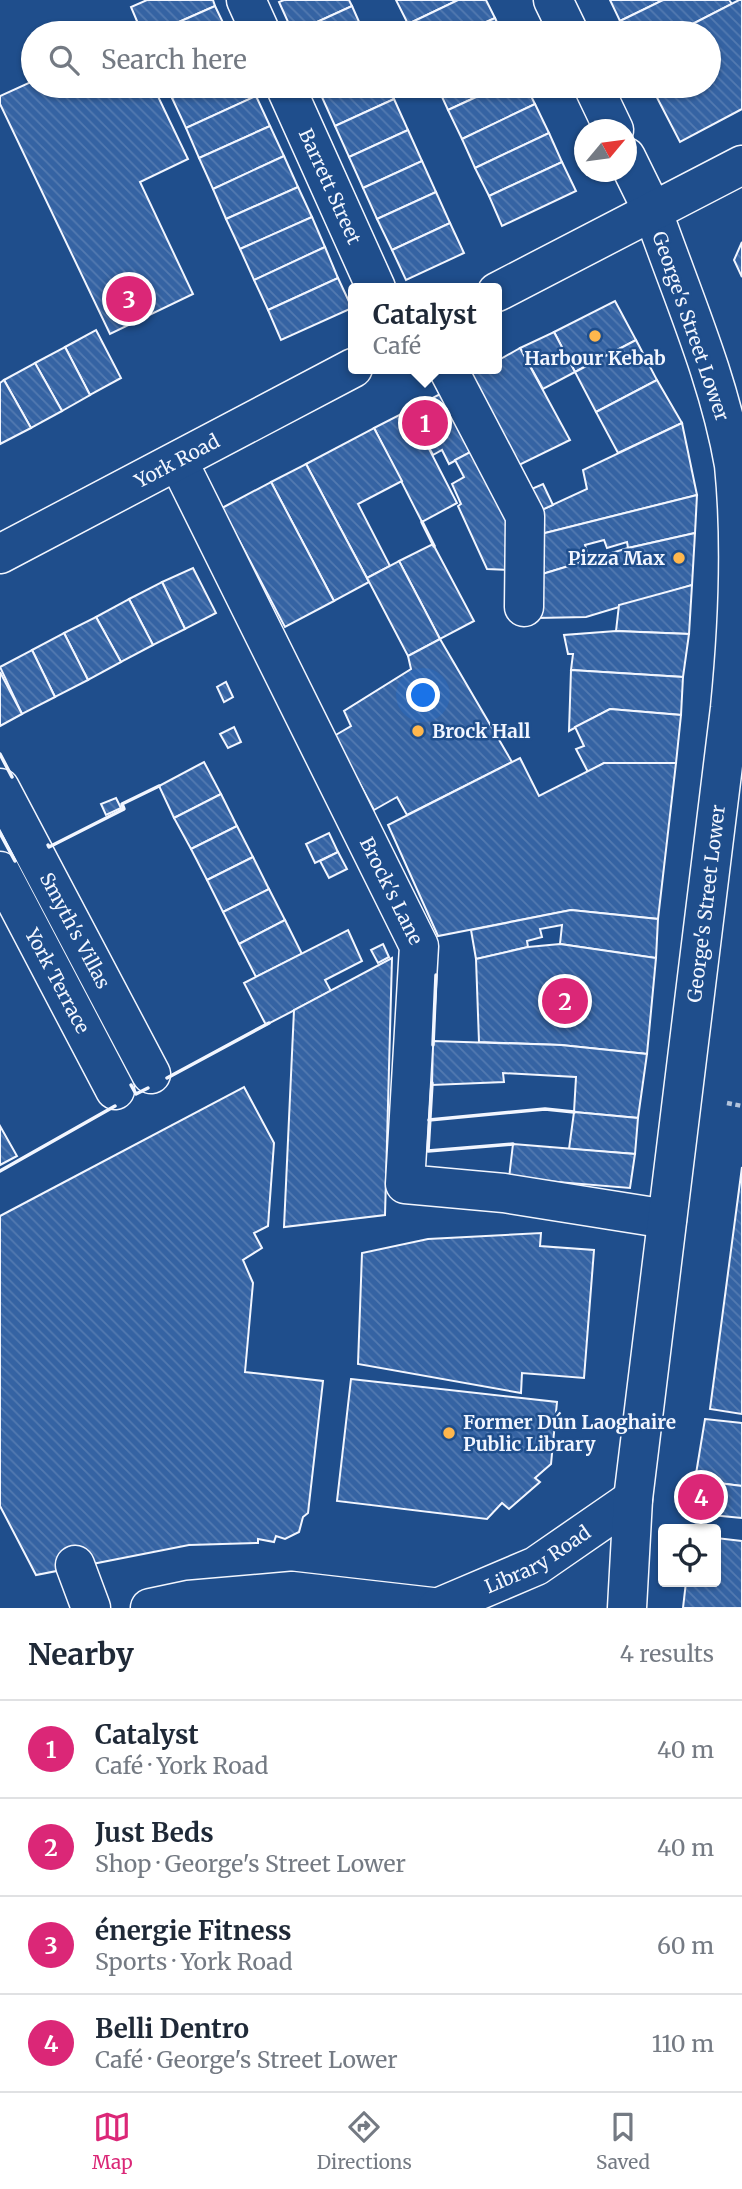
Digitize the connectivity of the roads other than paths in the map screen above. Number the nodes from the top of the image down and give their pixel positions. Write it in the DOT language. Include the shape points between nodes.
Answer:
graph roads {
  1 [pos="246,0"];
  2 [pos="553,0"];
  3 [pos="256,21"];
  4 [pos="563,21"];
  5 [pos="290,98"];
  6 [pos="599,98"];
  7 [pos="609,119"];
  8 [pos="742,165"];
  9 [pos="637,179"];
  10 [pos="653,212"];
  11 [pos="374,283"];
  12 [pos="502,289"];
  13 [pos="348,371"];
  14 [pos="452,374"];
  15 [pos="178,461"];
  16 [pos="0,554"];
  17 [pos="524,607"];
  18 [pos="736,709"];
  19 [pos="0,788"];
  20 [pos="0,871"];
  21 [pos="151,1073"];
  22 [pos="115,1090"];
  23 [pos="667,1219"];
  24 [pos="632,1499"];
  25 [pos="75,1565"];
  26 [pos="90,1608"];
  27 [pos="150,1608"];
  28 [pos="439,1608"];
  29 [pos="627,1608"];
  1 -- 3 [label="street"];
  2 -- 4 [label="street"];
  5 -- 11 [label="street, Barrett Street"];
  6 -- 7 [label="street"];
  8 -- 10 [label="street"];
  9 -- 10 [label="street, George's Street Lower"];
  10 -- 12 [label="street"];
  10 -- 18 [label="street, George's Street Lower" via="713,380 734,464 742,531"];
  13 -- 15 [label="street, York Road"];
  14 -- 17 [label="street" via="525,516"];
  15 -- 16 [label="street, York Road"];
  15 -- 23 [label="street, Brock's Lane" via="419,946 405,1184 504,1193"];
  18 -- 23 [label="street, George's Street Lower"];
  19 -- 21 [label="street, Smyth's Villas"];
  20 -- 22 [label="street, York Terrace"];
  23 -- 24 [label="street, George's Street Lower"];
  24 -- 28 [label="street, Library Road" via="536,1566"];
  24 -- 29 [label="street, George's Street Lower"];
  25 -- 26 [label="street"];
  27 -- 28 [label="street, Library Road" via="292,1591"];
}
